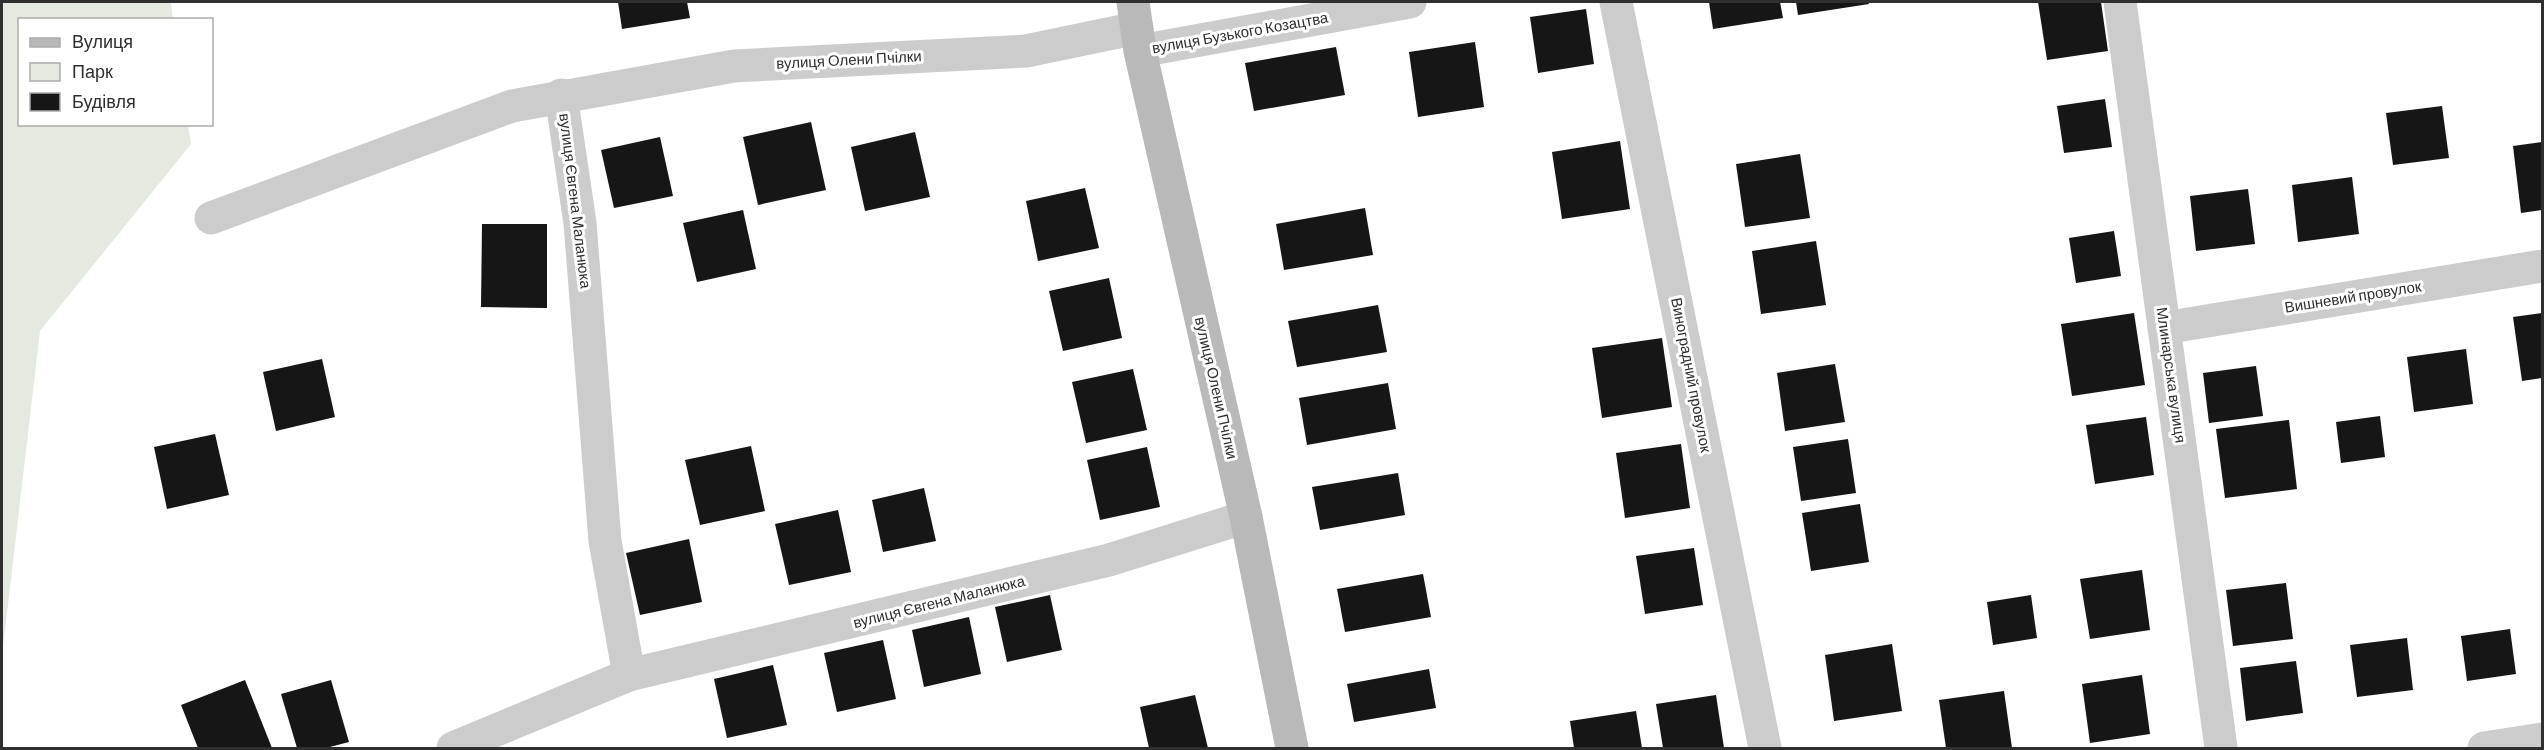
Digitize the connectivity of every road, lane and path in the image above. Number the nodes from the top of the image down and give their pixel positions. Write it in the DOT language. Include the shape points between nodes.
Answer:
graph roads {
  1 [pos="1410,2"];
  2 [pos="1616,2"];
  3 [pos="2120,2"];
  4 [pos="1137,27"];
  5 [pos="561,95"];
  6 [pos="211,218"];
  7 [pos="2542,266"];
  8 [pos="2164,328"];
  9 [pos="1246,517"];
  10 [pos="629,675"];
  11 [pos="2542,739"];
  12 [pos="453,748"];
  13 [pos="1292,748"];
  14 [pos="1765,748"];
  15 [pos="2221,748"];
  16 [pos="2484,748"];
  1 -- 4 [label="street, вулиця Бузького Козацтва"];
  2 -- 14 [label="street, Виноградний провулок"];
  3 -- 8 [label="street, Млинарська вулиця"];
  4 -- 5 [label="street, вулиця Олени Пчілки" via="1026,51 734,66"];
  4 -- 9 [label="street, вулиця Олени Пчілки"];
  5 -- 6 [label="street, вулиця Євгена Маланюка" via="512,106"];
  5 -- 10 [label="street, вулиця Євгена Маланюка" via="580,223 605,541"];
  7 -- 8 [label="street, Вишневий провулок"];
  8 -- 15 [label="street, Млинарська вулиця"];
  9 -- 10 [label="street, вулиця Євгена Маланюка" via="1109,560"];
  9 -- 13 [label="street, вулиця Олени Пчілки"];
  10 -- 12 [label="street, вулиця Євгена Маланюка"];
  11 -- 16 [label="street"];
}
